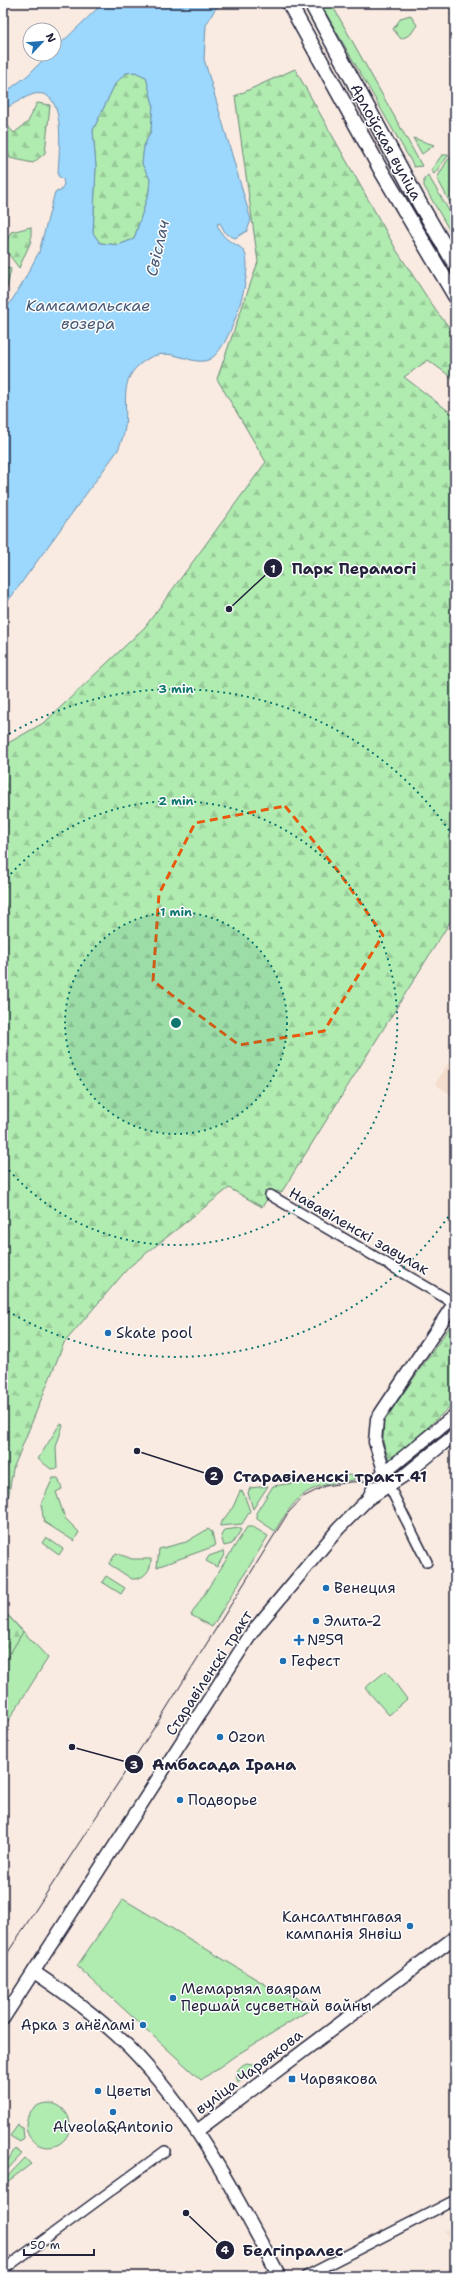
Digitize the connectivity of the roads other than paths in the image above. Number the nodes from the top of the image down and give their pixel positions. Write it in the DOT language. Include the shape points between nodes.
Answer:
graph roads {
  1 [pos="289,3"];
  2 [pos="311,3"];
  3 [pos="401,204"];
  4 [pos="420,204"];
  5 [pos="455,264"];
  6 [pos="455,296"];
  7 [pos="270,1195"];
  8 [pos="455,1303"];
  9 [pos="455,1415"];
  10 [pos="455,1434"];
  11 [pos="385,1472"];
  12 [pos="389,1486"];
  13 [pos="368,1499"];
  14 [pos="427,1562"];
  15 [pos="455,1937"];
  16 [pos="34,1972"];
  17 [pos="3,2019"];
  18 [pos="197,2131"];
  19 [pos="165,2151"];
  20 [pos="455,2200"];
  21 [pos="3,2270"];
  22 [pos="279,2276"];
  23 [pos="306,2276"];
  1 -- 3 [label="main road, Арлоўская вуліца"];
  2 -- 4 [label="main road, Арлоўская вуліца"];
  3 -- 4 [label="main road" via="403,200 410,198"];
  3 -- 6 [label="main road, Арлоўская вуліца"];
  4 -- 5 [label="main road, Арлоўская вуліца"];
  7 -- 8 [label="street, Нававіленскі завулак"];
  8 -- 11 [label="main road" via="376,1420 375,1442"];
  9 -- 11 [label="main road, Старавіленскі тракт"];
  10 -- 12 [label="main road, Старавіленскі тракт"];
  11 -- 12 [label="main road"];
  11 -- 13 [label="main road, Старавіленскі тракт" via="376,1482"];
  12 -- 13 [label="main road, Старавіленскі тракт"];
  12 -- 14 [label="street"];
  13 -- 16 [label="main road, Старавіленскі тракт" via="339,1528 254,1631"];
  15 -- 18 [label="main road, вуліца Чарвякова"];
  16 -- 17 [label="main road, Старавіленскі тракт"];
  16 -- 18 [label="main road" via="128,2046 161,2083"];
  18 -- 22 [label="main road" via="225,2174"];
  19 -- 21 [label="street"];
  20 -- 23 [label="street"];
}
